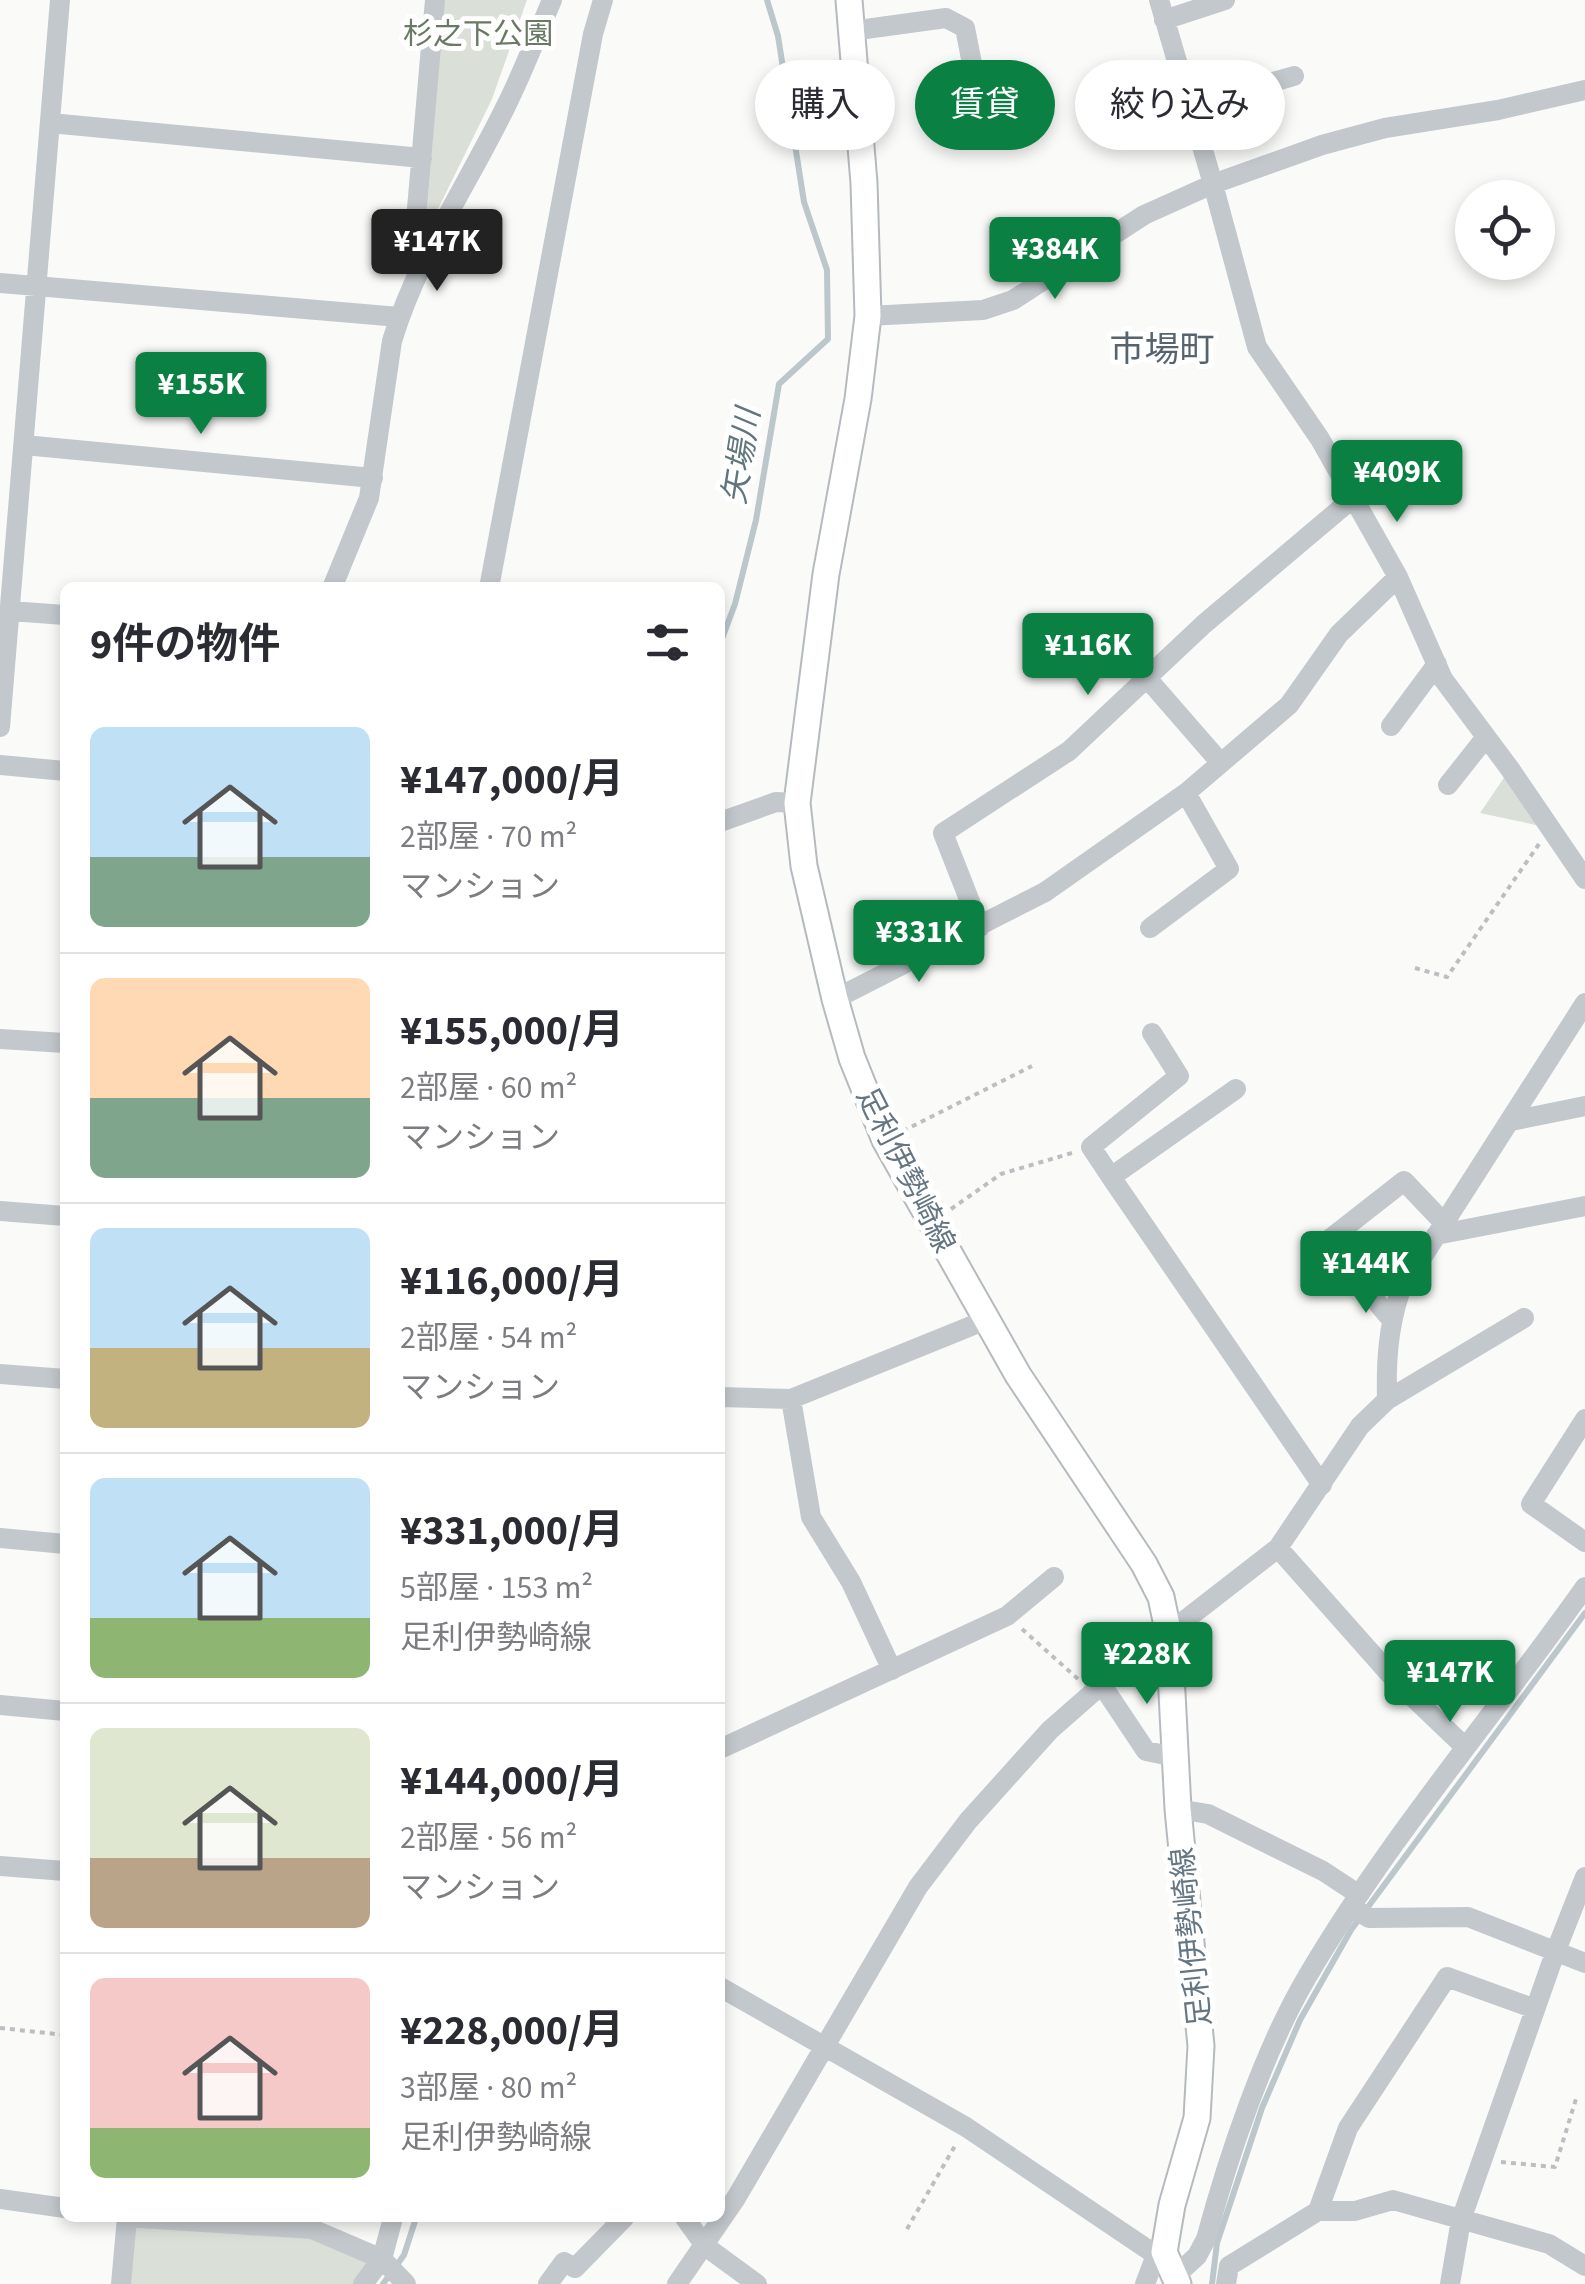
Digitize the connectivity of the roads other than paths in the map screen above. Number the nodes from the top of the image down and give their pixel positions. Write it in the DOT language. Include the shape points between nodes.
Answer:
graph roads {
  1 [pos="60,0"];
  2 [pos="435,0"];
  3 [pos="552,0"];
  4 [pos="603,0"];
  5 [pos="850,0"];
  6 [pos="1225,0"];
  7 [pos="1162,10"];
  8 [pos="851,31"];
  9 [pos="971,60"];
  10 [pos="1177,60"];
  11 [pos="1294,76"];
  12 [pos="1285,79"];
  13 [pos="1585,90"];
  14 [pos="50,123"];
  15 [pos="1204,150"];
  16 [pos="422,158"];
  17 [pos="1214,184"];
  18 [pos="430,249"];
  19 [pos="0,283"];
  20 [pos="37,286"];
  21 [pos="868,316"];
  22 [pos="399,317"];
  23 [pos="24,444"];
  24 [pos="373,478"];
  25 [pos="1352,498"];
  26 [pos="1398,576"];
  27 [pos="335,582"];
  28 [pos="490,582"];
  29 [pos="10,611"];
  30 [pos="60,615"];
  31 [pos="1436,664"];
  32 [pos="1146,677"];
  33 [pos="1391,726"];
  34 [pos="0,727"];
  35 [pos="1486,736"];
  36 [pos="1220,762"];
  37 [pos="0,765"];
  38 [pos="60,771"];
  39 [pos="1448,785"];
  40 [pos="1186,793"];
  41 [pos="797,802"];
  42 [pos="725,820"];
  43 [pos="1585,879"];
  44 [pos="980,927"];
  45 [pos="1150,928"];
  46 [pos="835,999"];
  47 [pos="1585,1002"];
  48 [pos="1152,1033"];
  49 [pos="0,1039"];
  50 [pos="60,1043"];
  51 [pos="1236,1089"];
  52 [pos="1585,1106"];
  53 [pos="1511,1121"];
  54 [pos="1111,1177"];
  55 [pos="1585,1206"];
  56 [pos="0,1211"];
  57 [pos="60,1216"];
  58 [pos="1440,1229"];
  59 [pos="1391,1318"];
  60 [pos="1524,1318"];
  61 [pos="986,1320"];
  62 [pos="0,1374"];
  63 [pos="60,1379"];
  64 [pos="725,1397"];
  65 [pos="792,1399"];
  66 [pos="1387,1400"];
  67 [pos="1585,1419"];
  68 [pos="1322,1485"];
  69 [pos="0,1538"];
  70 [pos="1585,1542"];
  71 [pos="60,1544"];
  72 [pos="1278,1548"];
  73 [pos="1054,1577"];
  74 [pos="1585,1587"];
  75 [pos="1169,1634"];
  76 [pos="892,1670"];
  77 [pos="1097,1689"];
  78 [pos="0,1706"];
  79 [pos="60,1711"];
  80 [pos="1465,1746"];
  81 [pos="725,1747"];
  82 [pos="1174,1756"];
  83 [pos="1178,1808"];
  84 [pos="0,1866"];
  85 [pos="60,1870"];
  86 [pos="1585,1877"];
  87 [pos="1354,1901"];
  88 [pos="1555,1953"];
  89 [pos="1585,1962"];
  90 [pos="725,1990"];
  91 [pos="1535,2009"];
  92 [pos="826,2048"];
  93 [pos="0,2199"];
  94 [pos="60,2207"];
  95 [pos="1318,2211"];
  96 [pos="725,2213"];
  97 [pos="1461,2220"];
  98 [pos="128,2222"];
  99 [pos="278,2222"];
  100 [pos="392,2222"];
  101 [pos="620,2222"];
  102 [pos="688,2222"];
  103 [pos="720,2222"];
  104 [pos="312,2223"];
  105 [pos="705,2246"];
  106 [pos="1160,2254"];
  107 [pos="382,2259"];
  108 [pos="1585,2266"];
  109 [pos="1177,2280"];
  110 [pos="121,2284"];
  111 [pos="364,2284"];
  112 [pos="406,2284"];
  113 [pos="548,2284"];
  114 [pos="677,2284"];
  115 [pos="757,2284"];
  116 [pos="1145,2284"];
  117 [pos="1226,2284"];
  118 [pos="1450,2284"];
  1 -- 14 [label="street"];
  2 -- 16 [label="street"];
  3 -- 18 [label="street" via="507,104"];
  4 -- 28 [label="street"];
  5 -- 8 [label="main road, 足利伊勢崎線"];
  6 -- 7 [label="street"];
  7 -- 10 [label="street"];
  8 -- 9 [label="street" via="946,18 965,28"];
  8 -- 21 [label="main road, 足利伊勢崎線"];
  11 -- 12 [label="street"];
  13 -- 17 [label="street" via="1386,128"];
  14 -- 16 [label="street"];
  14 -- 20 [label="street"];
  15 -- 17 [label="street"];
  16 -- 18 [label="street" via="416,220"];
  17 -- 21 [label="street" via="1144,215 1013,300 984,310"];
  17 -- 25 [label="street" via="1257,347"];
  18 -- 22 [label="street"];
  19 -- 20 [label="street"];
  20 -- 22 [label="street"];
  20 -- 23 [label="street"];
  21 -- 41 [label="main road, 足利伊勢崎線"];
  22 -- 24 [label="street"];
  23 -- 24 [label="street"];
  23 -- 29 [label="street"];
  24 -- 27 [label="street"];
  25 -- 26 [label="street"];
  25 -- 32 [label="street"];
  26 -- 31 [label="street"];
  26 -- 36 [label="street" via="1339,634 1290,705"];
  29 -- 30 [label="street"];
  29 -- 34 [label="street"];
  31 -- 33 [label="street"];
  31 -- 35 [label="street"];
  32 -- 36 [label="street"];
  32 -- 44 [label="street" via="1068,751 944,833"];
  35 -- 39 [label="street"];
  35 -- 43 [label="street"];
  36 -- 40 [label="street"];
  37 -- 38 [label="street"];
  40 -- 44 [label="street" via="1045,892"];
  40 -- 45 [label="street" via="1229,868"];
  41 -- 42 [label="street" via="776,802"];
  41 -- 46 [label="main road, 足利伊勢崎線" via="804,866"];
  44 -- 46 [label="street"];
  46 -- 61 [label="main road, 足利伊勢崎線" via="885,1140"];
  47 -- 53 [label="street"];
  48 -- 54 [label="street" via="1179,1076 1091,1147"];
  49 -- 50 [label="street"];
  51 -- 54 [label="street"];
  52 -- 53 [label="street"];
  53 -- 58 [label="street"];
  54 -- 68 [label="street"];
  55 -- 58 [label="street"];
  56 -- 57 [label="street"];
  58 -- 59 [label="street"];
  58 -- 59 [label="street" via="1404,1181 1326,1242"];
  59 -- 66 [label="street"];
  60 -- 66 [label="street"];
  61 -- 65 [label="street"];
  61 -- 75 [label="main road, 足利伊勢崎線" via="1068,1456 1144,1564"];
  62 -- 63 [label="street"];
  64 -- 65 [label="street"];
  65 -- 76 [label="street" via="811,1516"];
  66 -- 68 [label="street" via="1360,1426"];
  67 -- 70 [label="street" via="1531,1504"];
  68 -- 72 [label="street"];
  69 -- 71 [label="street"];
  72 -- 75 [label="street"];
  72 -- 80 [label="street" via="1396,1682"];
  73 -- 76 [label="street" via="1007,1616"];
  74 -- 80 [label="street"];
  75 -- 77 [label="street"];
  75 -- 82 [label="main road, 足利伊勢崎線"];
  76 -- 81 [label="street"];
  77 -- 82 [label="street" via="1146,1751"];
  77 -- 92 [label="street" via="1050,1730 918,1887"];
  78 -- 79 [label="street"];
  80 -- 87 [label="street"];
  82 -- 83 [label="main road, 足利伊勢崎線"];
  83 -- 87 [label="street" via="1208,1814 1323,1871"];
  83 -- 106 [label="main road, 足利伊勢崎線" via="1201,2081"];
  84 -- 85 [label="street"];
  86 -- 88 [label="street"];
  87 -- 88 [label="street" via="1369,1918 1468,1917"];
  87 -- 109 [label="street" via="1305,1980 1270,2057 1206,2239"];
  88 -- 89 [label="street"];
  88 -- 91 [label="street"];
  90 -- 92 [label="street"];
  91 -- 95 [label="street" via="1447,1977 1348,2128"];
  91 -- 97 [label="street"];
  92 -- 96 [label="street"];
  92 -- 106 [label="street" via="966,2127"];
  93 -- 94 [label="street"];
  95 -- 97 [label="street" via="1354,2211 1393,2200"];
  95 -- 117 [label="street" via="1229,2266"];
  97 -- 108 [label="street" via="1549,2244"];
  97 -- 118 [label="street"];
  98 -- 110 [label="street"];
  99 -- 104 [label="street"];
  100 -- 107 [label="street"];
  101 -- 113 [label="street" via="576,2268 564,2262"];
  102 -- 105 [label="street"];
  103 -- 105 [label="street"];
  104 -- 107 [label="street"];
  105 -- 114 [label="street"];
  105 -- 115 [label="street"];
  106 -- 109 [label="main road"];
  106 -- 116 [label="street"];
  107 -- 111 [label="street"];
  107 -- 112 [label="street"];
}
